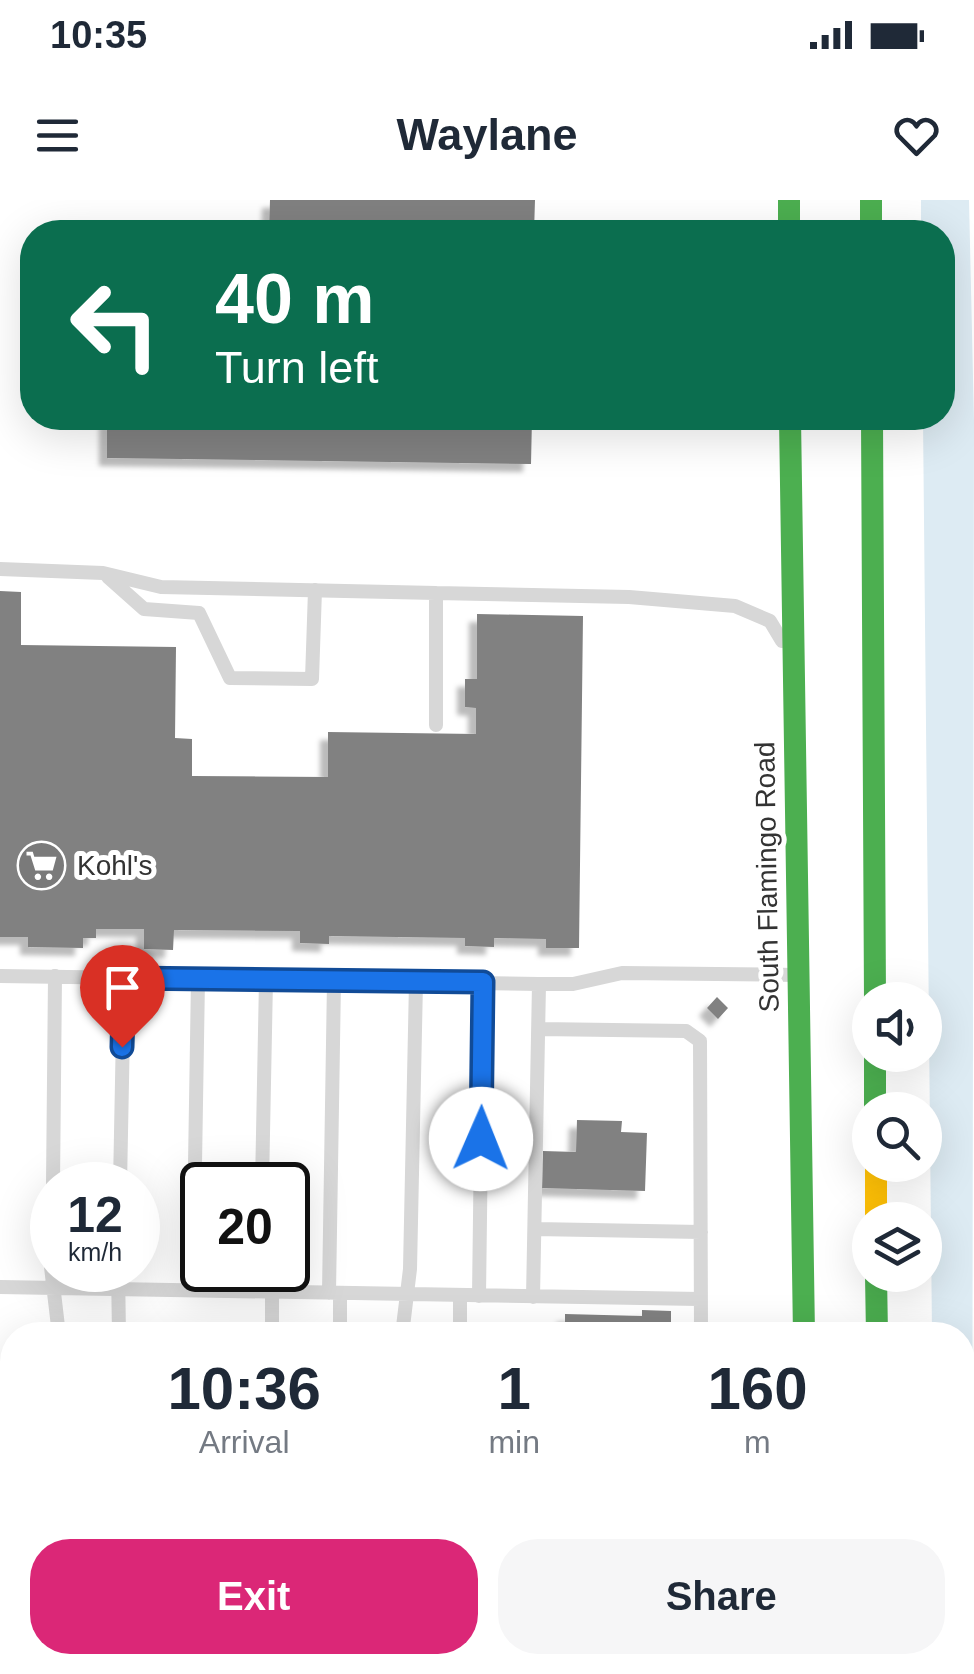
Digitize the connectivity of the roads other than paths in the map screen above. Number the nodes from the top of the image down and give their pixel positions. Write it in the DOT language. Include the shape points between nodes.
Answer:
graph roads {
  1 [pos="790,430"];
  2 [pos="872,430"];
  3 [pos="0,568"];
  4 [pos="103,573"];
  5 [pos="315,590"];
  6 [pos="436,592"];
  7 [pos="794,660"];
  8 [pos="436,725"];
  9 [pos="799,975"];
  10 [pos="0,976"];
  11 [pos="55,976"];
  12 [pos="124,978"];
  13 [pos="198,979"];
  14 [pos="266,980"];
  15 [pos="334,981"];
  16 [pos="416,982"];
  17 [pos="483,982"];
  18 [pos="875,982"];
  19 [pos="539,984"];
  20 [pos="539,1029"];
  21 [pos="53,1162"];
  22 [pos="120,1162"];
  23 [pos="195,1162"];
  24 [pos="262,1162"];
  25 [pos="535,1229"];
  26 [pos="701,1232"];
  27 [pos="0,1288"];
  28 [pos="30,1289"];
  29 [pos="55,1292"];
  30 [pos="118,1292"];
  31 [pos="266,1292"];
  32 [pos="310,1292"];
  33 [pos="876,1292"];
  34 [pos="334,1293"];
  35 [pos="406,1295"];
  36 [pos="460,1296"];
  37 [pos="478,1296"];
  38 [pos="534,1297"];
  39 [pos="700,1299"];
  40 [pos="58,1322"];
  41 [pos="119,1322"];
  42 [pos="270,1322"];
  43 [pos="338,1322"];
  44 [pos="403,1322"];
  45 [pos="460,1322"];
  46 [pos="701,1322"];
  47 [pos="804,1322"];
  48 [pos="876,1322"];
  1 -- 7 [label="main road, South Flamingo Road"];
  2 -- 18 [label="main road"];
  3 -- 4 [label="lane"];
  4 -- 5 [label="lane" via="161,586"];
  4 -- 5 [label="lane" via="144,609 199,613 230,678 312,679"];
  5 -- 6 [label="lane"];
  6 -- 7 [label="lane" via="751,610 770,620"];
  6 -- 8 [label="lane"];
  7 -- 9 [label="main road, South Flamingo Road"];
  9 -- 19 [label="lane" via="622,973"];
  9 -- 47 [label="main road, South Flamingo Road"];
  10 -- 11 [label="lane"];
  11 -- 12 [label="lane"];
  11 -- 21 [label="lane"];
  12 -- 13 [label="lane"];
  12 -- 22 [label="lane"];
  13 -- 14 [label="lane"];
  13 -- 23 [label="lane"];
  14 -- 15 [label="lane"];
  14 -- 24 [label="lane"];
  15 -- 16 [label="lane"];
  15 -- 34 [label="lane"];
  16 -- 17 [label="lane"];
  16 -- 35 [label="lane"];
  17 -- 19 [label="lane"];
  17 -- 37 [label="lane"];
  19 -- 20 [label="lane"];
  20 -- 25 [label="lane"];
  20 -- 26 [label="lane" via="686,1030 700,1042"];
  25 -- 26 [label="lane"];
  25 -- 38 [label="lane"];
  26 -- 39 [label="lane"];
  27 -- 28 [label="lane"];
  29 -- 40 [label="lane"];
  30 -- 41 [label="lane"];
  31 -- 42 [label="lane"];
  32 -- 34 [label="lane"];
  33 -- 48 [label="main road"];
  34 -- 35 [label="lane"];
  34 -- 43 [label="lane"];
  35 -- 36 [label="lane"];
  35 -- 44 [label="lane"];
  36 -- 37 [label="lane"];
  36 -- 45 [label="lane"];
  37 -- 38 [label="lane"];
  38 -- 39 [label="lane"];
  39 -- 46 [label="lane"];
}
